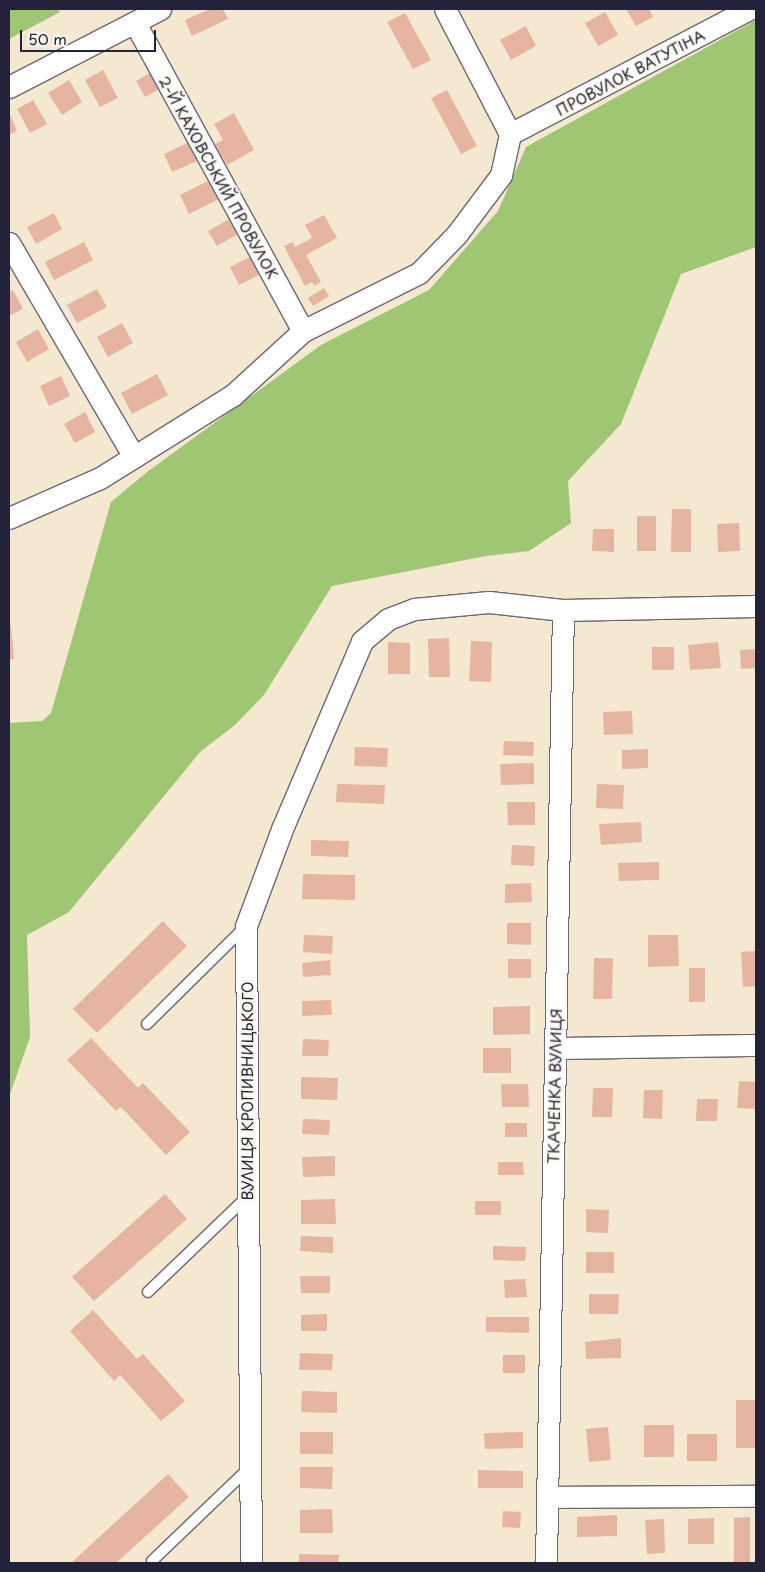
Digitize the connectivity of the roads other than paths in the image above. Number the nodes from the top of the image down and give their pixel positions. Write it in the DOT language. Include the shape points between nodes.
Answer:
graph roads {
  1 [pos="160,9"];
  2 [pos="445,9"];
  3 [pos="749,9"];
  4 [pos="135,22"];
  5 [pos="9,87"];
  6 [pos="510,134"];
  7 [pos="9,243"];
  8 [pos="303,331"];
  9 [pos="134,457"];
  10 [pos="9,518"];
  11 [pos="756,606"];
  12 [pos="563,610"];
  13 [pos="246,926"];
  14 [pos="147,1024"];
  15 [pos="756,1045"];
  16 [pos="555,1048"];
  17 [pos="248,1196"];
  18 [pos="148,1292"];
  19 [pos="249,1468"];
  20 [pos="548,1496"];
  21 [pos="756,1496"];
  22 [pos="152,1561"];
  23 [pos="251,1563"];
  24 [pos="546,1563"];
  1 -- 4 [label="street"];
  2 -- 6 [label="street"];
  3 -- 6 [label="street, ПРОВУЛОК ВАТУТІНА"];
  4 -- 5 [label="street"];
  4 -- 8 [label="street, 2-Й КАХОВСЬКИЙ ПРОВУЛОК"];
  6 -- 8 [label="street" via="501,175 456,234 419,273"];
  7 -- 9 [label="street"];
  8 -- 9 [label="street" via="233,395"];
  9 -- 10 [label="street" via="100,478"];
  11 -- 12 [label="street"];
  12 -- 13 [label="street, ВУЛИЦЯ КРОПИВНИЦЬКОГО" via="489,602 414,609 388,619 362,641 282,829"];
  12 -- 16 [label="street, ТКАЧЕНКА ВУЛИЦЯ"];
  13 -- 14 [label="lane"];
  13 -- 17 [label="street, ВУЛИЦЯ КРОПИВНИЦЬКОГО"];
  15 -- 16 [label="street"];
  16 -- 20 [label="street, ТКАЧЕНКА ВУЛИЦЯ"];
  17 -- 18 [label="lane"];
  17 -- 19 [label="street, ВУЛИЦЯ КРОПИВНИЦЬКОГО"];
  19 -- 22 [label="lane"];
  19 -- 23 [label="street, ВУЛИЦЯ КРОПИВНИЦЬКОГО"];
  20 -- 21 [label="street"];
  20 -- 24 [label="street, ТКАЧЕНКА ВУЛИЦЯ"];
}
